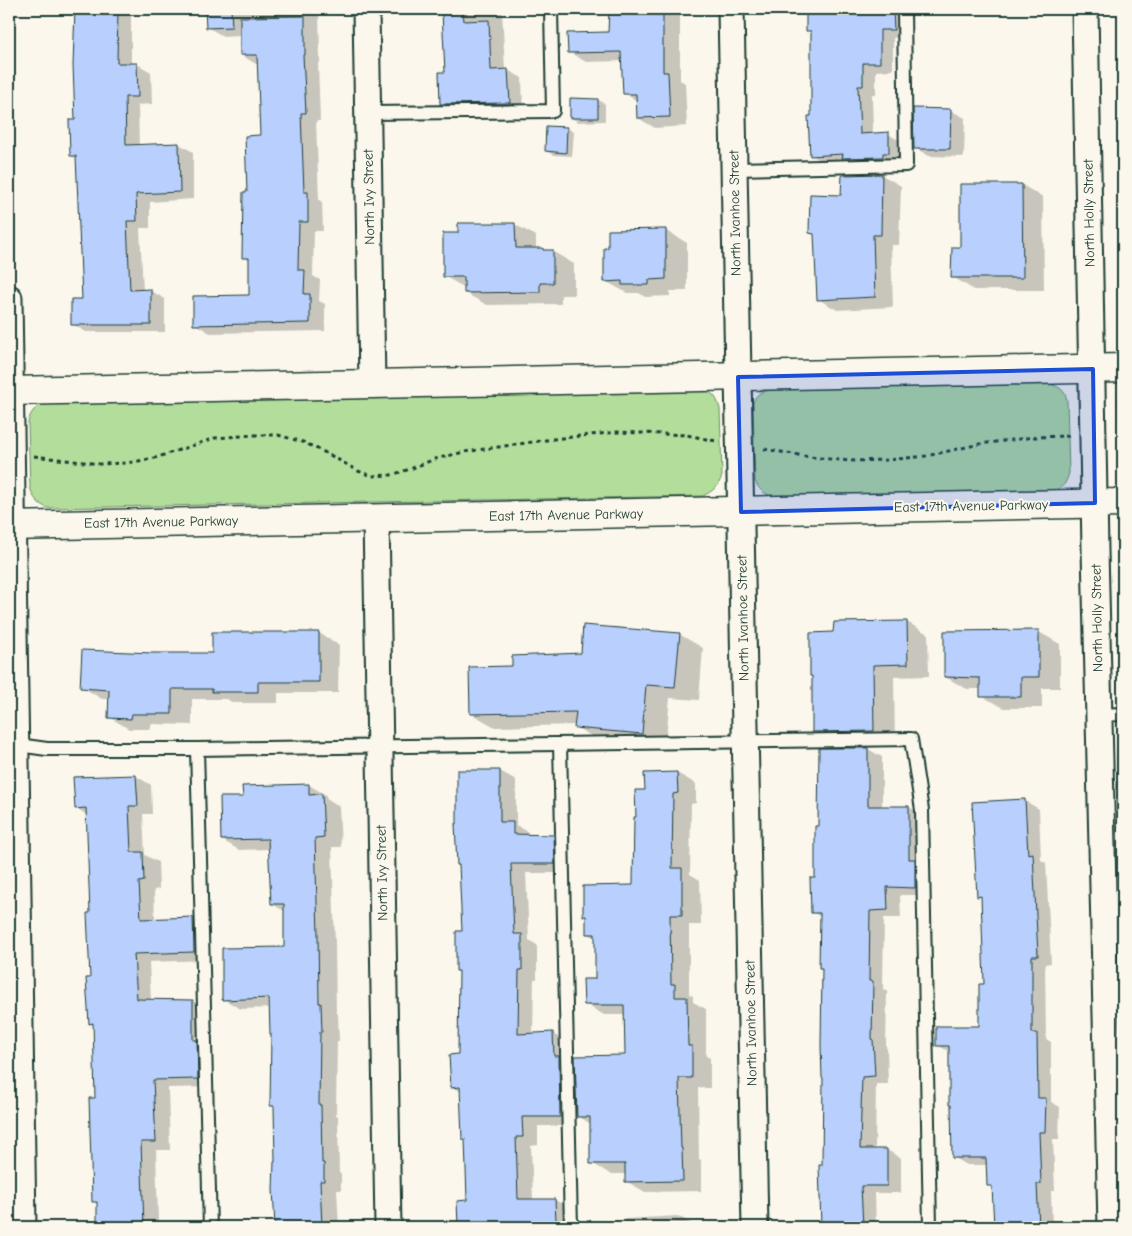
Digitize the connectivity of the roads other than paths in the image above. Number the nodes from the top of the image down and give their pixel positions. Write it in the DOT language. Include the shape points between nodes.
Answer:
graph roads {
  1 [pos="366,9"];
  2 [pos="552,9"];
  3 [pos="731,9"];
  4 [pos="904,9"];
  5 [pos="1085,9"];
  6 [pos="368,113"];
  7 [pos="734,169"];
  8 [pos="9,298"];
  9 [pos="1123,368"];
  10 [pos="1092,369"];
  11 [pos="738,377"];
  12 [pos="372,384"];
  13 [pos="10,391"];
  14 [pos="1095,503"];
  15 [pos="1123,503"];
  16 [pos="741,512"];
  17 [pos="376,518"];
  18 [pos="11,526"];
  19 [pos="1123,714"];
  20 [pos="1099,715"];
  21 [pos="744,740"];
  22 [pos="560,744"];
  23 [pos="12,745"];
  24 [pos="380,747"];
  25 [pos="197,749"];
  26 [pos="23,1227"];
  27 [pos="210,1227"];
  28 [pos="388,1227"];
  29 [pos="571,1227"];
  30 [pos="756,1227"];
  31 [pos="930,1227"];
  32 [pos="1111,1227"];
  1 -- 6 [label="street, North Ivy Street"];
  2 -- 6 [label="lane" via="553,111"];
  3 -- 7 [label="street, North Ivanhoe Street"];
  4 -- 7 [label="lane" via="906,166"];
  5 -- 10 [label="street, North Holly Street"];
  6 -- 12 [label="street, North Ivy Street"];
  7 -- 11 [label="street, North Ivanhoe Street"];
  8 -- 13 [label="street"];
  9 -- 10 [label="main road"];
  10 -- 11 [label="main road"];
  10 -- 14 [label="street, North Holly Street"];
  11 -- 12 [label="main road"];
  11 -- 16 [label="street, North Ivanhoe Street"];
  12 -- 13 [label="main road"];
  13 -- 18 [label="street"];
  14 -- 15 [label="main road, East 17th Avenue Parkway"];
  14 -- 16 [label="main road, East 17th Avenue Parkway"];
  14 -- 20 [label="street, North Holly Street"];
  16 -- 17 [label="main road, East 17th Avenue Parkway"];
  16 -- 21 [label="street, North Ivanhoe Street"];
  17 -- 18 [label="main road, East 17th Avenue Parkway"];
  17 -- 24 [label="street, North Ivy Street"];
  18 -- 23 [label="street"];
  19 -- 20 [label="lane"];
  20 -- 32 [label="street, North Holly Street"];
  21 -- 22 [label="lane"];
  21 -- 30 [label="street, North Ivanhoe Street"];
  21 -- 31 [label="lane" via="911,739 922,810"];
  22 -- 24 [label="lane"];
  22 -- 29 [label="lane"];
  23 -- 25 [label="lane" via="47,749"];
  23 -- 26 [label="street"];
  24 -- 25 [label="lane"];
  24 -- 28 [label="street, North Ivy Street"];
  25 -- 27 [label="lane"];
}
